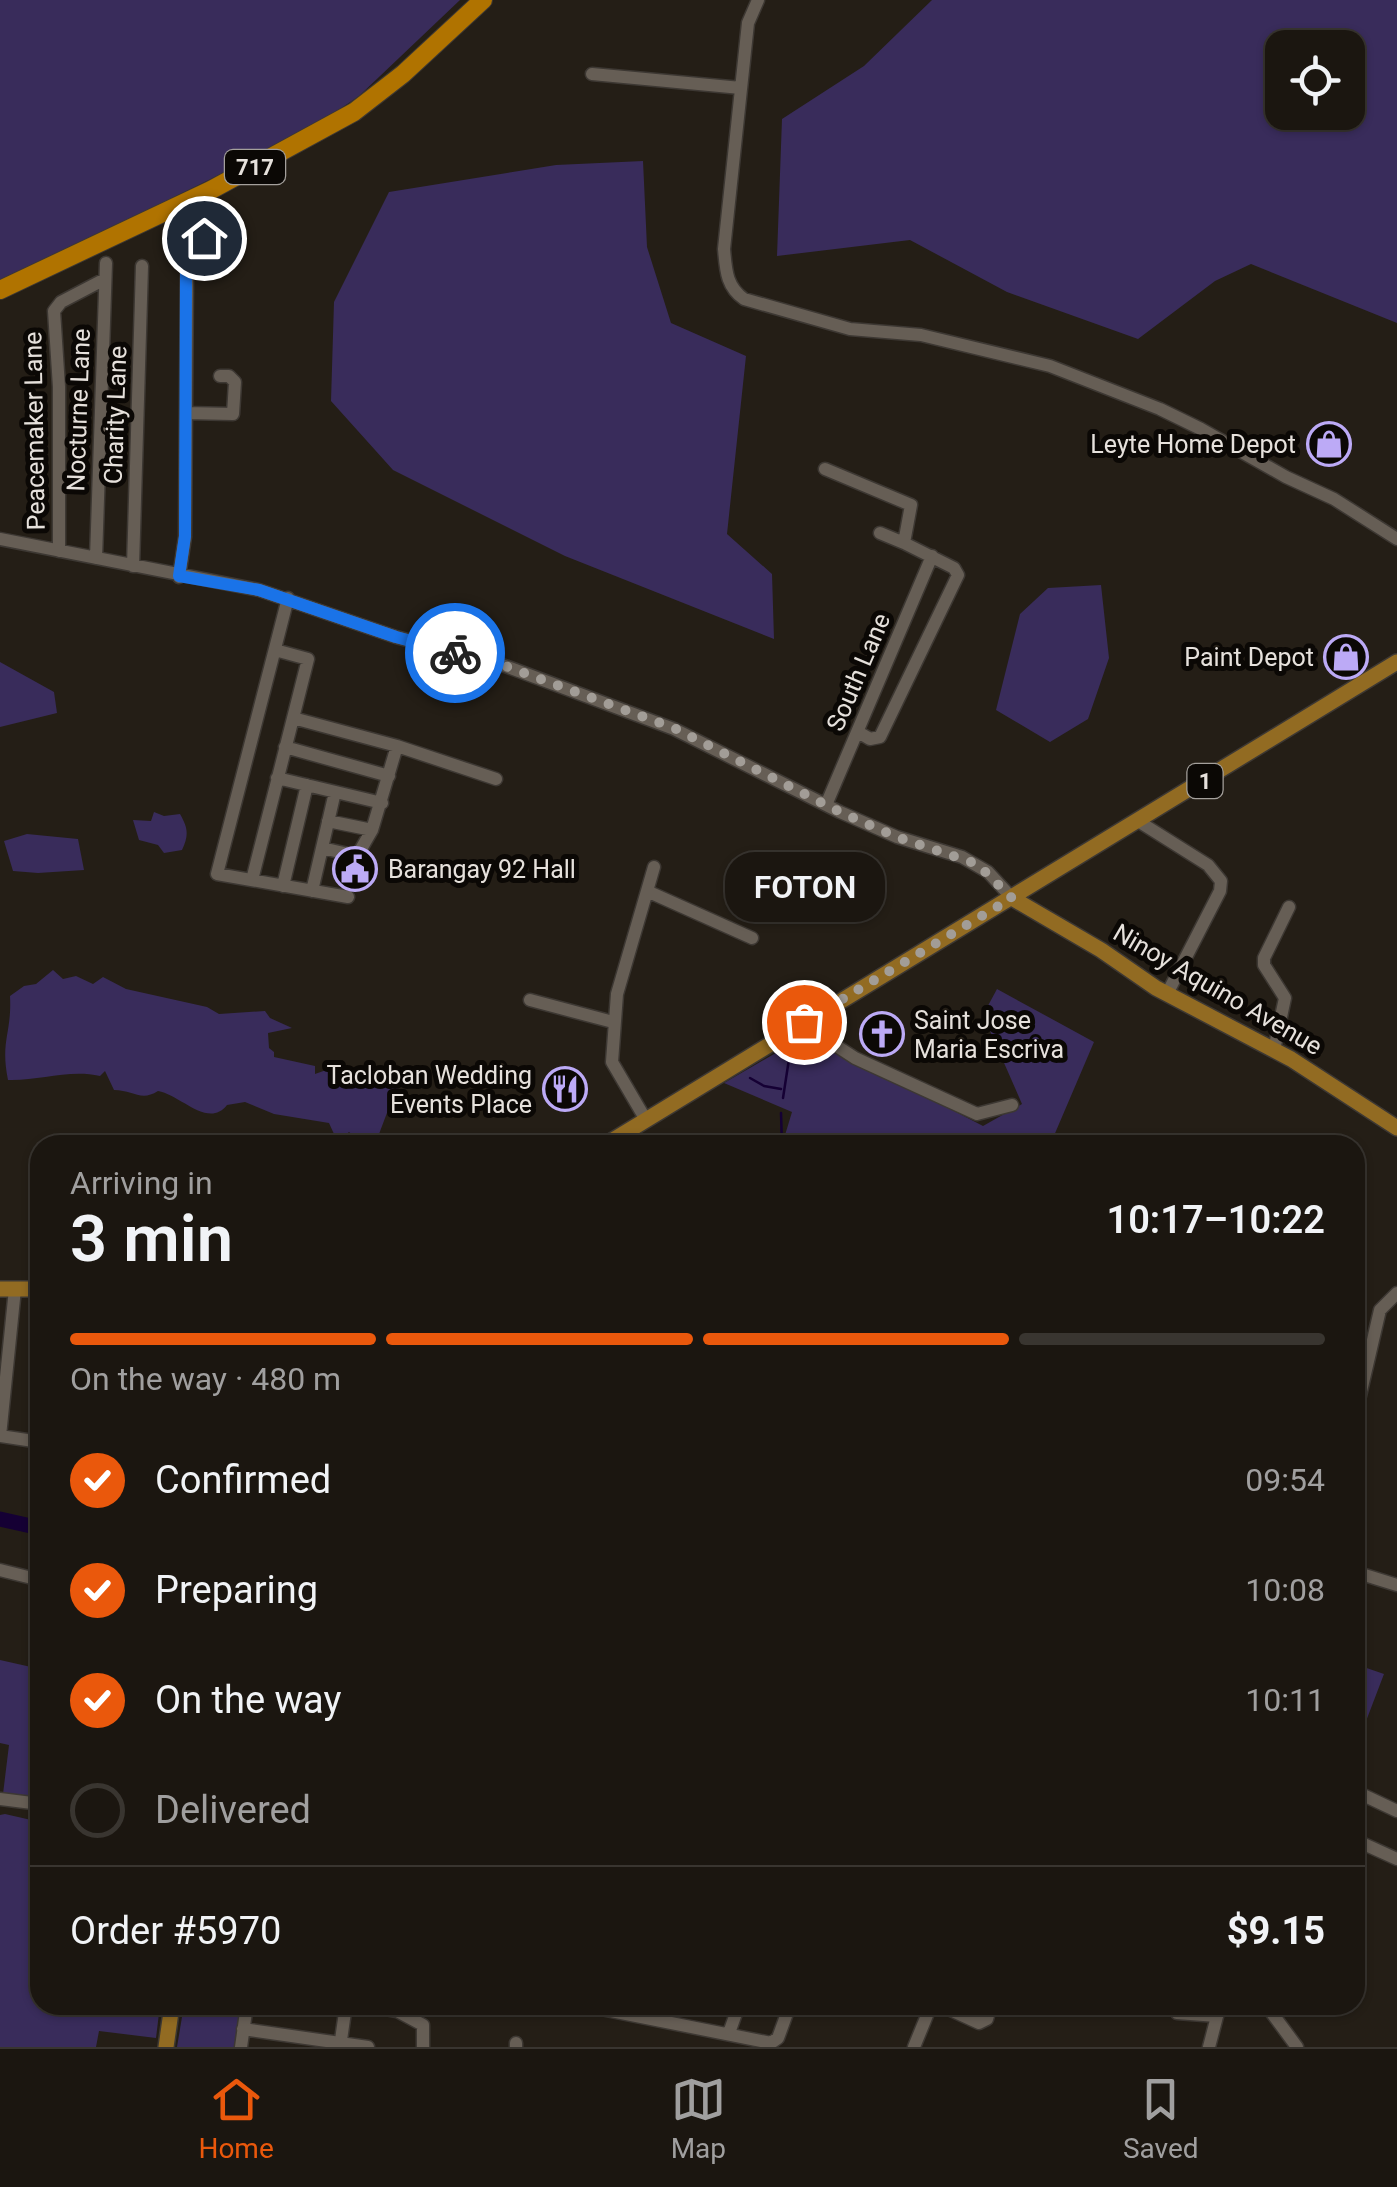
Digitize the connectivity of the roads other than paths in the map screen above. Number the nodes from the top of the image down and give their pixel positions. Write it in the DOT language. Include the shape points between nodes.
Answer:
graph roads {
  1 [pos="483,0"];
  2 [pos="758,0"];
  3 [pos="592,74"];
  4 [pos="741,88"];
  5 [pos="204,238"];
  6 [pos="106,263"];
  7 [pos="142,266"];
  8 [pos="105,279"];
  9 [pos="0,290"];
  10 [pos="220,376"];
  11 [pos="186,413"];
  12 [pos="825,469"];
  13 [pos="880,533"];
  14 [pos="0,539"];
  15 [pos="1397,539"];
  16 [pos="904,543"];
  17 [pos="59,551"];
  18 [pos="932,556"];
  19 [pos="96,558"];
  20 [pos="133,566"];
  21 [pos="179,576"];
  22 [pos="288,598"];
  23 [pos="275,650"];
  24 [pos="1397,662"];
  25 [pos="292,718"];
  26 [pos="858,732"];
  27 [pos="285,746"];
  28 [pos="397,746"];
  29 [pos="389,776"];
  30 [pos="277,778"];
  31 [pos="496,779"];
  32 [pos="307,785"];
  33 [pos="335,792"];
  34 [pos="382,803"];
  35 [pos="826,804"];
  36 [pos="328,821"];
  37 [pos="1138,821"];
  38 [pos="372,830"];
  39 [pos="322,848"];
  40 [pos="654,867"];
  41 [pos="252,880"];
  42 [pos="283,886"];
  43 [pos="312,891"];
  44 [pos="649,892"];
  45 [pos="348,897"];
  46 [pos="1012,898"];
  47 [pos="1288,907"];
  48 [pos="1044,916"];
  49 [pos="980,918"];
  50 [pos="752,938"];
  51 [pos="1167,994"];
  52 [pos="530,1000"];
  53 [pos="813,1017"];
  54 [pos="613,1022"];
  55 [pos="1274,1050"];
  56 [pos="1012,1105"];
  57 [pos="646,1120"];
  58 [pos="1397,1128"];
  59 [pos="621,1135"];
  60 [pos="8,1289"];
  61 [pos="1397,1294"];
  62 [pos="1365,1367"];
  63 [pos="0,1436"];
  64 [pos="30,1440"];
  65 [pos="0,1570"];
  66 [pos="1365,1575"];
  67 [pos="30,1578"];
  68 [pos="1397,1585"];
  69 [pos="1365,1796"];
  70 [pos="0,1799"];
  71 [pos="30,1803"];
  72 [pos="1397,1811"];
  73 [pos="1365,1845"];
  74 [pos="1397,1859"];
  75 [pos="171,2015"];
  76 [pos="246,2015"];
  77 [pos="344,2015"];
  78 [pos="407,2015"];
  79 [pos="634,2015"];
  80 [pos="735,2015"];
  81 [pos="786,2015"];
  82 [pos="927,2015"];
  83 [pos="962,2015"];
  84 [pos="988,2015"];
  85 [pos="1217,2015"];
  86 [pos="1273,2015"];
  87 [pos="244,2029"];
  88 [pos="729,2033"];
  89 [pos="340,2045"];
  90 [pos="166,2047"];
  91 [pos="242,2047"];
  92 [pos="368,2047"];
  93 [pos="423,2047"];
  94 [pos="914,2047"];
  95 [pos="1209,2047"];
  96 [pos="1296,2047"];
  1 -- 9 [label="highway, 717" via="354,112"];
  2 -- 4 [label="street" via="748,23"];
  3 -- 4 [label="street"];
  4 -- 15 [label="street" via="724,249 726,278 744,299 850,328 921,335 1050,366 1187,422"];
  5 -- 11 [label="street" via="188,255 186,269"];
  6 -- 8 [label="street, Nocturne Lane"];
  7 -- 20 [label="street, Charity Lane"];
  8 -- 17 [label="street, Peacemaker Lane" via="54,311"];
  8 -- 19 [label="street, Nocturne Lane"];
  10 -- 11 [label="street" via="234,382 234,414"];
  11 -- 21 [label="street"];
  12 -- 16 [label="street" via="912,505"];
  13 -- 16 [label="street"];
  14 -- 17 [label="street"];
  16 -- 18 [label="street"];
  17 -- 19 [label="street"];
  18 -- 26 [label="street, South Lane"];
  18 -- 26 [label="street" via="957,571 880,736"];
  19 -- 20 [label="street"];
  20 -- 21 [label="street"];
  21 -- 22 [label="street"];
  22 -- 23 [label="street"];
  22 -- 35 [label="street" via="674,728"];
  23 -- 25 [label="street" via="308,658"];
  23 -- 41 [label="street" via="217,874"];
  24 -- 37 [label="main road, 1"];
  25 -- 27 [label="street"];
  25 -- 28 [label="street"];
  26 -- 35 [label="street, South Lane"];
  27 -- 29 [label="street"];
  27 -- 30 [label="street"];
  28 -- 29 [label="street"];
  28 -- 31 [label="street"];
  29 -- 34 [label="street"];
  30 -- 32 [label="street"];
  30 -- 41 [label="street"];
  32 -- 33 [label="street"];
  32 -- 42 [label="street"];
  33 -- 34 [label="street"];
  33 -- 36 [label="street"];
  34 -- 38 [label="street"];
  35 -- 46 [label="street" via="977,864"];
  36 -- 38 [label="street"];
  36 -- 39 [label="street"];
  37 -- 46 [label="main road, 1"];
  37 -- 51 [label="street" via="1222,881"];
  38 -- 39 [label="street" via="357,856"];
  39 -- 43 [label="street"];
  40 -- 44 [label="street"];
  41 -- 42 [label="street"];
  42 -- 43 [label="street"];
  43 -- 45 [label="street"];
  44 -- 50 [label="street"];
  44 -- 54 [label="street"];
  46 -- 48 [label="main road, Ninoy Aquino Avenue"];
  46 -- 49 [label="main road, 1"];
  47 -- 55 [label="street" via="1264,958 1285,998"];
  48 -- 49 [label="main road"];
  48 -- 51 [label="main road, Ninoy Aquino Avenue"];
  49 -- 53 [label="main road, 1"];
  51 -- 55 [label="main road, Ninoy Aquino Avenue"];
  52 -- 54 [label="street"];
  53 -- 56 [label="street" via="832,1043 856,1058 977,1114"];
  53 -- 57 [label="main road, 1"];
  54 -- 57 [label="street" via="612,1062"];
  55 -- 58 [label="main road, Ninoy Aquino Avenue"];
  57 -- 59 [label="main road, 1"];
  60 -- 63 [label="street"];
  61 -- 62 [label="street" via="1380,1310"];
  63 -- 64 [label="street"];
  65 -- 67 [label="street"];
  66 -- 68 [label="street"];
  69 -- 72 [label="street"];
  70 -- 71 [label="street"];
  73 -- 74 [label="street"];
  75 -- 90 [label="main road"];
  76 -- 87 [label="street"];
  77 -- 89 [label="street"];
  78 -- 93 [label="street" via="423,2026"];
  79 -- 88 [label="street"];
  80 -- 88 [label="street"];
  81 -- 88 [label="street" via="773,2042"];
  82 -- 94 [label="street"];
  83 -- 84 [label="street" via="979,2023"];
  85 -- 95 [label="street"];
  86 -- 96 [label="street"];
  87 -- 89 [label="street"];
  87 -- 91 [label="street"];
  89 -- 92 [label="street"];
}
